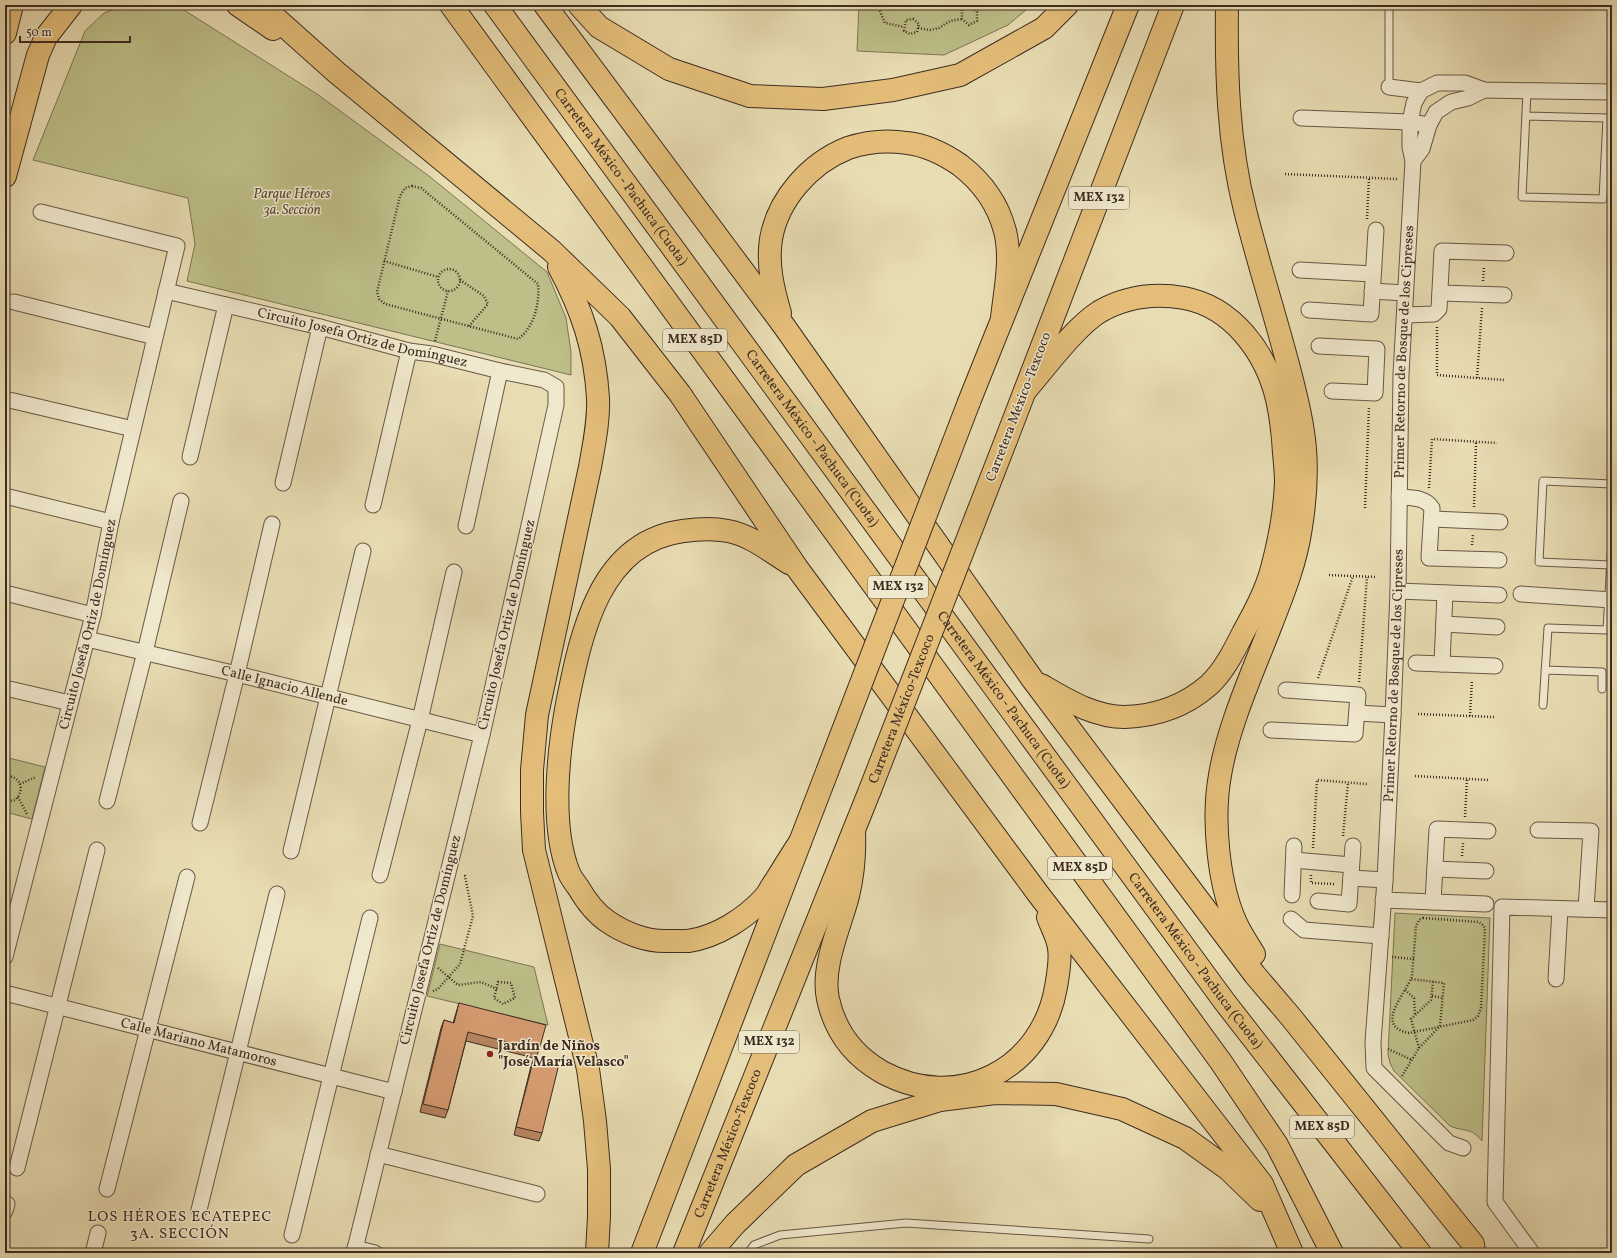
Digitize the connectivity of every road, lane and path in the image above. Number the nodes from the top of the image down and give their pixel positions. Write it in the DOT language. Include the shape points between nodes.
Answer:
graph roads {
  1 [pos="12,5"];
  2 [pos="71,5"];
  3 [pos="238,5"];
  4 [pos="261,5"];
  5 [pos="452,5"];
  6 [pos="495,5"];
  7 [pos="544,5"];
  8 [pos="579,5"];
  9 [pos="880,5"];
  10 [pos="958,5"];
  11 [pos="1068,5"];
  12 [pos="1128,5"];
  13 [pos="1173,5"];
  14 [pos="1227,5"];
  15 [pos="1389,5"];
  16 [pos="962,10"];
  17 [pos="962,19"];
  18 [pos="904,27"];
  19 [pos="918,28"];
  20 [pos="5,33"];
  21 [pos="336,72"];
  22 [pos="1389,86"];
  23 [pos="1484,90"];
  24 [pos="1421,91"];
  25 [pos="1527,91"];
  26 [pos="1612,92"];
  27 [pos="1526,116"];
  28 [pos="1301,118"];
  29 [pos="1410,122"];
  30 [pos="1429,125"];
  31 [pos="1413,161"];
  32 [pos="1285,174"];
  33 [pos="5,176"];
  34 [pos="1369,178"];
  35 [pos="1412,180"];
  36 [pos="41,212"];
  37 [pos="1371,226"];
  38 [pos="552,251"];
  39 [pos="1485,252"];
  40 [pos="1506,253"];
  41 [pos="384,261"];
  42 [pos="1300,270"];
  43 [pos="1374,274"];
  44 [pos="438,277"];
  45 [pos="460,280"];
  46 [pos="166,291"];
  47 [pos="448,291"];
  48 [pos="1372,291"];
  49 [pos="1405,293"];
  50 [pos="1440,293"];
  51 [pos="1483,294"];
  52 [pos="1504,295"];
  53 [pos="14,302"];
  54 [pos="226,305"];
  55 [pos="1439,309"];
  56 [pos="1309,310"];
  57 [pos="1404,315"];
  58 [pos="1002,318"];
  59 [pos="441,319"];
  60 [pos="468,326"];
  61 [pos="784,326"];
  62 [pos="320,327"];
  63 [pos="155,337"];
  64 [pos="1319,346"];
  65 [pos="409,351"];
  66 [pos="432,354"];
  67 [pos="500,371"];
  68 [pos="1377,371"];
  69 [pos="1401,374"];
  70 [pos="1477,378"];
  71 [pos="1504,380"];
  72 [pos="1026,391"];
  73 [pos="1332,391"];
  74 [pos="1369,393"];
  75 [pos="5,399"];
  76 [pos="133,429"];
  77 [pos="1476,442"];
  78 [pos="1497,443"];
  79 [pos="190,457"];
  80 [pos="283,483"];
  81 [pos="1612,484"];
  82 [pos="5,496"];
  83 [pos="1399,497"];
  84 [pos="181,501"];
  85 [pos="1428,502"];
  86 [pos="373,505"];
  87 [pos="1364,508"];
  88 [pos="1433,519"];
  89 [pos="1473,521"];
  90 [pos="111,522"];
  91 [pos="1500,522"];
  92 [pos="272,524"];
  93 [pos="466,526"];
  94 [pos="1612,541"];
  95 [pos="363,551"];
  96 [pos="1472,560"];
  97 [pos="1499,560"];
  98 [pos="1611,565"];
  99 [pos="797,568"];
  100 [pos="454,572"];
  101 [pos="1329,575"];
  102 [pos="1353,576"];
  103 [pos="1367,577"];
  104 [pos="1376,577"];
  105 [pos="1398,591"];
  106 [pos="5,593"];
  107 [pos="1444,593"];
  108 [pos="1521,594"];
  109 [pos="1499,595"];
  110 [pos="1610,600"];
  111 [pos="93,616"];
  112 [pos="1444,624"];
  113 [pos="1497,627"];
  114 [pos="86,639"];
  115 [pos="145,652"];
  116 [pos="1416,663"];
  117 [pos="1442,664"];
  118 [pos="1473,665"];
  119 [pos="1495,666"];
  120 [pos="1545,670"];
  121 [pos="237,674"];
  122 [pos="1033,680"];
  123 [pos="5,688"];
  124 [pos="1602,689"];
  125 [pos="1286,690"];
  126 [pos="1313,692"];
  127 [pos="1358,695"];
  128 [pos="327,696"];
  129 [pos="70,703"];
  130 [pos="1543,705"];
  131 [pos="1357,713"];
  132 [pos="1418,714"];
  133 [pos="1393,715"];
  134 [pos="1470,716"];
  135 [pos="1494,717"];
  136 [pos="420,720"];
  137 [pos="1271,730"];
  138 [pos="482,735"];
  139 [pos="5,762"];
  140 [pos="6,776"];
  141 [pos="1415,776"];
  142 [pos="1488,780"];
  143 [pos="1348,783"];
  144 [pos="1367,784"];
  145 [pos="107,801"];
  146 [pos="5,802"];
  147 [pos="200,823"];
  148 [pos="1538,830"];
  149 [pos="854,831"];
  150 [pos="1488,831"];
  151 [pos="800,842"];
  152 [pos="1352,846"];
  153 [pos="97,850"];
  154 [pos="291,851"];
  155 [pos="1312,862"];
  156 [pos="1435,869"];
  157 [pos="449,871"];
  158 [pos="1486,871"];
  159 [pos="1348,873"];
  160 [pos="380,874"];
  161 [pos="187,877"];
  162 [pos="1385,880"];
  163 [pos="277,894"];
  164 [pos="1039,895"];
  165 [pos="1292,895"];
  166 [pos="1383,900"];
  167 [pos="1318,902"];
  168 [pos="1433,902"];
  169 [pos="1486,904"];
  170 [pos="1560,909"];
  171 [pos="1586,909"];
  172 [pos="1612,910"];
  173 [pos="370,918"];
  174 [pos="1291,919"];
  175 [pos="1381,936"];
  176 [pos="5,957"];
  177 [pos="1379,957"];
  178 [pos="427,958"];
  179 [pos="1414,959"];
  180 [pos="449,977"];
  181 [pos="1411,979"];
  182 [pos="1556,979"];
  183 [pos="1433,982"];
  184 [pos="497,989"];
  185 [pos="1405,990"];
  186 [pos="5,993"];
  187 [pos="418,996"];
  188 [pos="1432,996"];
  189 [pos="1443,998"];
  190 [pos="58,1006"];
  191 [pos="1415,1015"];
  192 [pos="1290,1016"];
  193 [pos="1440,1026"];
  194 [pos="148,1029"];
  195 [pos="1414,1032"];
  196 [pos="1373,1042"];
  197 [pos="1419,1048"];
  198 [pos="239,1052"];
  199 [pos="1412,1060"];
  200 [pos="331,1076"];
  201 [pos="1394,1090"];
  202 [pos="394,1092"];
  203 [pos="1463,1148"];
  204 [pos="378,1154"];
  205 [pos="17,1168"];
  206 [pos="107,1189"];
  207 [pos="537,1194"];
  208 [pos="199,1210"];
  209 [pos="1275,1216"];
  210 [pos="98,1233"];
  211 [pos="292,1235"];
  212 [pos="1149,1239"];
  213 [pos="355,1251"];
  214 [pos="93,1253"];
  215 [pos="375,1253"];
  216 [pos="596,1253"];
  217 [pos="642,1253"];
  218 [pos="684,1253"];
  219 [pos="710,1253"];
  220 [pos="748,1253"];
  221 [pos="1292,1253"];
  222 [pos="1332,1253"];
  223 [pos="1420,1253"];
  224 [pos="1474,1253"];
  225 [pos="1532,1253"];
  1 -- 20 [label="highway"];
  2 -- 33 [label="highway" via="46,37 38,56"];
  3 -- 21 [label="highway"];
  4 -- 21 [label="highway"];
  5 -- 222 [label="highway, MEX 85D" via="1221,1062 1277,1144"];
  6 -- 223 [label="highway, Carretera México - Pachuca (Cuota) / MEX 85D" via="1220,995"];
  7 -- 61 [label="highway"];
  8 -- 11 [label="highway" via="599,27 669,69 750,96 823,99 893,90 960,75 1044,28"];
  9 -- 18 [label="path" via="879,9 885,23"];
  10 -- 16 [label="path"];
  12 -- 58 [label="highway, MEX 132"];
  13 -- 72 [label="highway, Carretera México-Texcoco / MEX 132"];
  14 -- 192 [label="highway" via="1226,58 1234,153 1245,209 1301,419 1305,451 1305,488 1301,528 1292,570 1244,695 1220,773 1217,825 1226,895 1238,927"];
  15 -- 22 [label="lane"];
  16 -- 17 [label="path"];
  16 -- 17 [label="path" via="970,7 977,12 977,20 969,25"];
  17 -- 19 [label="path" via="950,21 930,30"];
  18 -- 19 [label="path" via="910,34 917,32"];
  18 -- 19 [label="path" via="906,20 913,19 919,24"];
  21 -- 38 [label="highway"];
  22 -- 24 [label="street"];
  23 -- 24 [label="street, Primer Retorno de Bosque de los Cipreses" via="1465,83 1437,83"];
  23 -- 25 [label="street, Primer Retorno de Bosque de los Cipreses"];
  23 -- 30 [label="street, Primer Retorno de Bosque de los Cipreses" via="1468,98 1451,102 1436,112"];
  24 -- 29 [label="street, Primer Retorno de Bosque de los Cipreses" via="1414,103"];
  25 -- 26 [label="street, Primer Retorno de Bosque de los Cipreses"];
  25 -- 27 [label="lane"];
  27 -- 27 [label="lane" via="1522,197 1602,199 1606,118"];
  28 -- 29 [label="street"];
  29 -- 30 [label="street"];
  29 -- 31 [label="street, Primer Retorno de Bosque de los Cipreses"];
  30 -- 31 [label="street, Primer Retorno de Bosque de los Cipreses" via="1422,148"];
  31 -- 35 [label="street, Primer Retorno de Bosque de los Cipreses"];
  32 -- 34 [label="path"];
  34 -- 35 [label="path"];
  34 -- 37 [label="path"];
  35 -- 49 [label="street, Primer Retorno de Bosque de los Cipreses"];
  36 -- 46 [label="street, Circuito Josefa Ortiz de Domínguez" via="177,246"];
  37 -- 43 [label="street"];
  38 -- 99 [label="highway" via="620,318 680,394"];
  38 -- 216 [label="highway" via="576,299 588,333 598,399 597,430 537,715 532,770 532,819 534,850 588,1070 598,1169 599,1216"];
  39 -- 40 [label="street"];
  39 -- 50 [label="street" via="1442,251"];
  39 -- 51 [label="path"];
  41 -- 44 [label="path"];
  41 -- 59 [label="path" via="377,292 379,298 385,304"];
  41 -- 60 [label="path" via="404,188 421,188 538,284 539,296 530,327 518,339"];
  42 -- 43 [label="street"];
  43 -- 48 [label="street"];
  44 -- 45 [label="path" via="448,268 458,273"];
  44 -- 47 [label="path" via="438,285"];
  45 -- 47 [label="path" via="455,289"];
  45 -- 60 [label="path" via="484,296 488,304"];
  46 -- 54 [label="street, Circuito Josefa Ortiz de Domínguez"];
  46 -- 63 [label="street, Circuito Josefa Ortiz de Domínguez"];
  47 -- 59 [label="path"];
  48 -- 49 [label="street"];
  48 -- 56 [label="street" via="1371,314"];
  49 -- 57 [label="street, Primer Retorno de Bosque de los Cipreses"];
  50 -- 51 [label="street"];
  50 -- 55 [label="street"];
  51 -- 52 [label="street"];
  51 -- 70 [label="path"];
  53 -- 63 [label="street"];
  54 -- 62 [label="street, Circuito Josefa Ortiz de Domínguez"];
  54 -- 79 [label="street"];
  55 -- 57 [label="street" via="1434,314"];
  55 -- 70 [label="path" via="1437,375"];
  57 -- 69 [label="street, Primer Retorno de Bosque de los Cipreses"];
  58 -- 61 [label="highway" via="1008,253 1002,220 990,196 968,171 943,155 924,146 893,142 848,148 821,163 801,180 787,197 771,238 769,260 771,280"];
  58 -- 151 [label="highway, MEX 132, bridge"];
  59 -- 60 [label="path"];
  59 -- 66 [label="path"];
  61 -- 122 [label="highway"];
  62 -- 65 [label="street, Circuito Josefa Ortiz de Domínguez"];
  62 -- 80 [label="street"];
  63 -- 76 [label="street, Circuito Josefa Ortiz de Domínguez"];
  64 -- 68 [label="street" via="1377,349"];
  65 -- 66 [label="street, Circuito Josefa Ortiz de Domínguez"];
  65 -- 86 [label="street"];
  66 -- 67 [label="street, Circuito Josefa Ortiz de Domínguez"];
  67 -- 93 [label="street"];
  67 -- 138 [label="street, Circuito Josefa Ortiz de Domínguez" via="544,380 556,387 556,405"];
  68 -- 69 [label="street"];
  68 -- 74 [label="street" via="1375,393"];
  69 -- 83 [label="street, Primer Retorno de Bosque de los Cipreses"];
  70 -- 71 [label="path"];
  72 -- 122 [label="highway" via="1078,329 1099,312 1122,301 1146,296 1191,299 1229,318 1258,352 1277,399 1286,482 1272,569 1232,656 1205,688 1167,711 1124,717 1103,714 1080,706"];
  72 -- 149 [label="highway, Carretera México-Texcoco / MEX 132, bridge"];
  73 -- 74 [label="street"];
  74 -- 87 [label="path"];
  75 -- 76 [label="street"];
  76 -- 90 [label="street, Circuito Josefa Ortiz de Domínguez"];
  77 -- 78 [label="path"];
  77 -- 85 [label="path" via="1432,439"];
  77 -- 89 [label="path"];
  81 -- 98 [label="lane" via="1543,480 1539,562"];
  82 -- 90 [label="street"];
  83 -- 85 [label="street"];
  83 -- 105 [label="street, Primer Retorno de Bosque de los Cipreses"];
  84 -- 115 [label="street"];
  85 -- 88 [label="street" via="1432,508"];
  88 -- 89 [label="street"];
  88 -- 96 [label="street" via="1429,558"];
  89 -- 91 [label="street"];
  89 -- 96 [label="path"];
  90 -- 111 [label="street, Circuito Josefa Ortiz de Domínguez"];
  92 -- 121 [label="street"];
  94 -- 98 [label="lane"];
  95 -- 128 [label="street"];
  96 -- 97 [label="street"];
  98 -- 110 [label="lane"];
  99 -- 151 [label="highway" via="755,541 728,531 699,529 669,533 638,546 616,566 598,597 582,637 561,735 557,792 560,841 569,874 587,902 606,921 633,935 659,941 689,940 715,933 740,919 765,896"];
  99 -- 164 [label="highway"];
  100 -- 136 [label="street"];
  101 -- 102 [label="path"];
  102 -- 103 [label="path"];
  102 -- 126 [label="path"];
  103 -- 104 [label="path"];
  103 -- 127 [label="path"];
  105 -- 107 [label="street"];
  105 -- 133 [label="street, Primer Retorno de Bosque de los Cipreses"];
  106 -- 111 [label="street"];
  107 -- 109 [label="street"];
  107 -- 112 [label="street"];
  108 -- 110 [label="street"];
  110 -- 120 [label="lane" via="1607,630 1548,628"];
  111 -- 114 [label="street, Circuito Josefa Ortiz de Domínguez"];
  112 -- 113 [label="street"];
  112 -- 117 [label="street"];
  114 -- 115 [label="street, Calle Ignacio Allende"];
  114 -- 129 [label="street, Circuito Josefa Ortiz de Domínguez"];
  115 -- 121 [label="street, Calle Ignacio Allende"];
  115 -- 145 [label="street"];
  116 -- 117 [label="street"];
  117 -- 118 [label="street"];
  118 -- 119 [label="street"];
  118 -- 134 [label="path"];
  120 -- 124 [label="lane" via="1602,672"];
  120 -- 130 [label="lane"];
  121 -- 128 [label="street, Calle Ignacio Allende"];
  121 -- 147 [label="street"];
  122 -- 192 [label="highway" via="1254,975"];
  123 -- 129 [label="street"];
  125 -- 126 [label="street"];
  126 -- 127 [label="street"];
  127 -- 131 [label="street"];
  128 -- 136 [label="street, Calle Ignacio Allende"];
  128 -- 154 [label="street"];
  129 -- 176 [label="street, Circuito Josefa Ortiz de Domínguez"];
  131 -- 133 [label="street"];
  131 -- 137 [label="street" via="1355,734"];
  132 -- 134 [label="path"];
  133 -- 162 [label="street, Primer Retorno de Bosque de los Cipreses"];
  134 -- 135 [label="path"];
  136 -- 138 [label="street, Calle Ignacio Allende"];
  136 -- 160 [label="street"];
  138 -- 157 [label="street, Circuito Josefa Ortiz de Domínguez"];
  139 -- 140 [label="path" via="7,760"];
  140 -- 146 [label="path" via="18,780 21,789 15,800"];
  141 -- 142 [label="path"];
  143 -- 144 [label="path"];
  143 -- 155 [label="path" via="1317,780"];
  143 -- 159 [label="path"];
  148 -- 171 [label="street" via="1592,831"];
  149 -- 164 [label="highway" via="852,879 834,943 828,976 828,997 841,1034 855,1052 873,1067 894,1079 920,1087 945,1089 967,1086 1011,1066 1028,1048 1042,1028 1053,1002 1058,974 1059,947"];
  149 -- 218 [label="highway, Carretera México-Texcoco / MEX 132"];
  150 -- 156 [label="street" via="1437,829"];
  151 -- 217 [label="highway, MEX 132"];
  152 -- 159 [label="street"];
  153 -- 190 [label="street"];
  155 -- 159 [label="street"];
  155 -- 159 [label="path" via="1311,883"];
  155 -- 165 [label="street" via="1294,853"];
  156 -- 158 [label="street"];
  156 -- 168 [label="street"];
  157 -- 178 [label="street, Circuito Josefa Ortiz de Domínguez"];
  157 -- 180 [label="path" via="465,876 473,916 460,964"];
  159 -- 162 [label="street"];
  159 -- 167 [label="street" via="1349,904"];
  161 -- 194 [label="street"];
  162 -- 166 [label="street, Primer Retorno de Bosque de los Cipreses"];
  163 -- 198 [label="street"];
  164 -- 209 [label="highway" via="1262,1184"];
  166 -- 168 [label="street"];
  166 -- 175 [label="street, Primer Retorno de Bosque de los Cipreses"];
  168 -- 169 [label="street"];
  170 -- 171 [label="street"];
  170 -- 182 [label="street"];
  170 -- 225 [label="street" via="1502,907 1495,1202"];
  171 -- 172 [label="street"];
  173 -- 200 [label="street"];
  174 -- 175 [label="street" via="1304,930"];
  175 -- 177 [label="street, Primer Retorno de Bosque de los Cipreses"];
  177 -- 179 [label="path"];
  177 -- 196 [label="street, Primer Retorno de Bosque de los Cipreses"];
  178 -- 180 [label="path"];
  178 -- 187 [label="street, Circuito Josefa Ortiz de Domínguez"];
  179 -- 181 [label="path"];
  179 -- 193 [label="path" via="1416,926 1423,918 1479,922 1484,925 1481,1008 1478,1016 1473,1020"];
  180 -- 184 [label="path" via="458,986 482,982"];
  180 -- 187 [label="path" via="438,989"];
  181 -- 183 [label="path"];
  181 -- 185 [label="path"];
  183 -- 188 [label="path"];
  183 -- 189 [label="path" via="1444,983"];
  184 -- 184 [label="path" via="494,998 503,1004 516,998 511,983 498,982"];
  185 -- 191 [label="path" via="1414,998"];
  185 -- 195 [label="path" via="1393,1011 1392,1022 1395,1028 1402,1032"];
  186 -- 190 [label="street, Calle Mariano Matamoros"];
  187 -- 202 [label="street, Circuito Josefa Ortiz de Domínguez"];
  188 -- 189 [label="path"];
  188 -- 191 [label="path"];
  189 -- 193 [label="path"];
  190 -- 194 [label="street, Calle Mariano Matamoros"];
  190 -- 205 [label="street"];
  191 -- 195 [label="path" via="1411,1020"];
  192 -- 224 [label="highway" via="1473,1244"];
  193 -- 195 [label="path"];
  193 -- 197 [label="path"];
  194 -- 198 [label="street, Calle Mariano Matamoros"];
  194 -- 206 [label="street"];
  195 -- 197 [label="path"];
  196 -- 199 [label="path"];
  196 -- 201 [label="street, Primer Retorno de Bosque de los Cipreses" via="1374,1068"];
  197 -- 199 [label="path"];
  198 -- 200 [label="street, Calle Mariano Matamoros"];
  198 -- 208 [label="street"];
  199 -- 201 [label="path"];
  200 -- 202 [label="street, Calle Mariano Matamoros"];
  200 -- 211 [label="street"];
  201 -- 203 [label="street, Primer Retorno de Bosque de los Cipreses" via="1449,1143"];
  202 -- 204 [label="street, Circuito Josefa Ortiz de Domínguez"];
  204 -- 207 [label="street"];
  204 -- 213 [label="street, Circuito Josefa Ortiz de Domínguez"];
  209 -- 219 [label="highway" via="1228,1168 1185,1138 1122,1109 1056,1094 995,1093 940,1100 872,1121 796,1165 735,1224"];
  209 -- 221 [label="highway"];
  210 -- 214 [label="street"];
  212 -- 220 [label="lane" via="906,1223 780,1235 754,1245"];
  213 -- 215 [label="street"];
}
